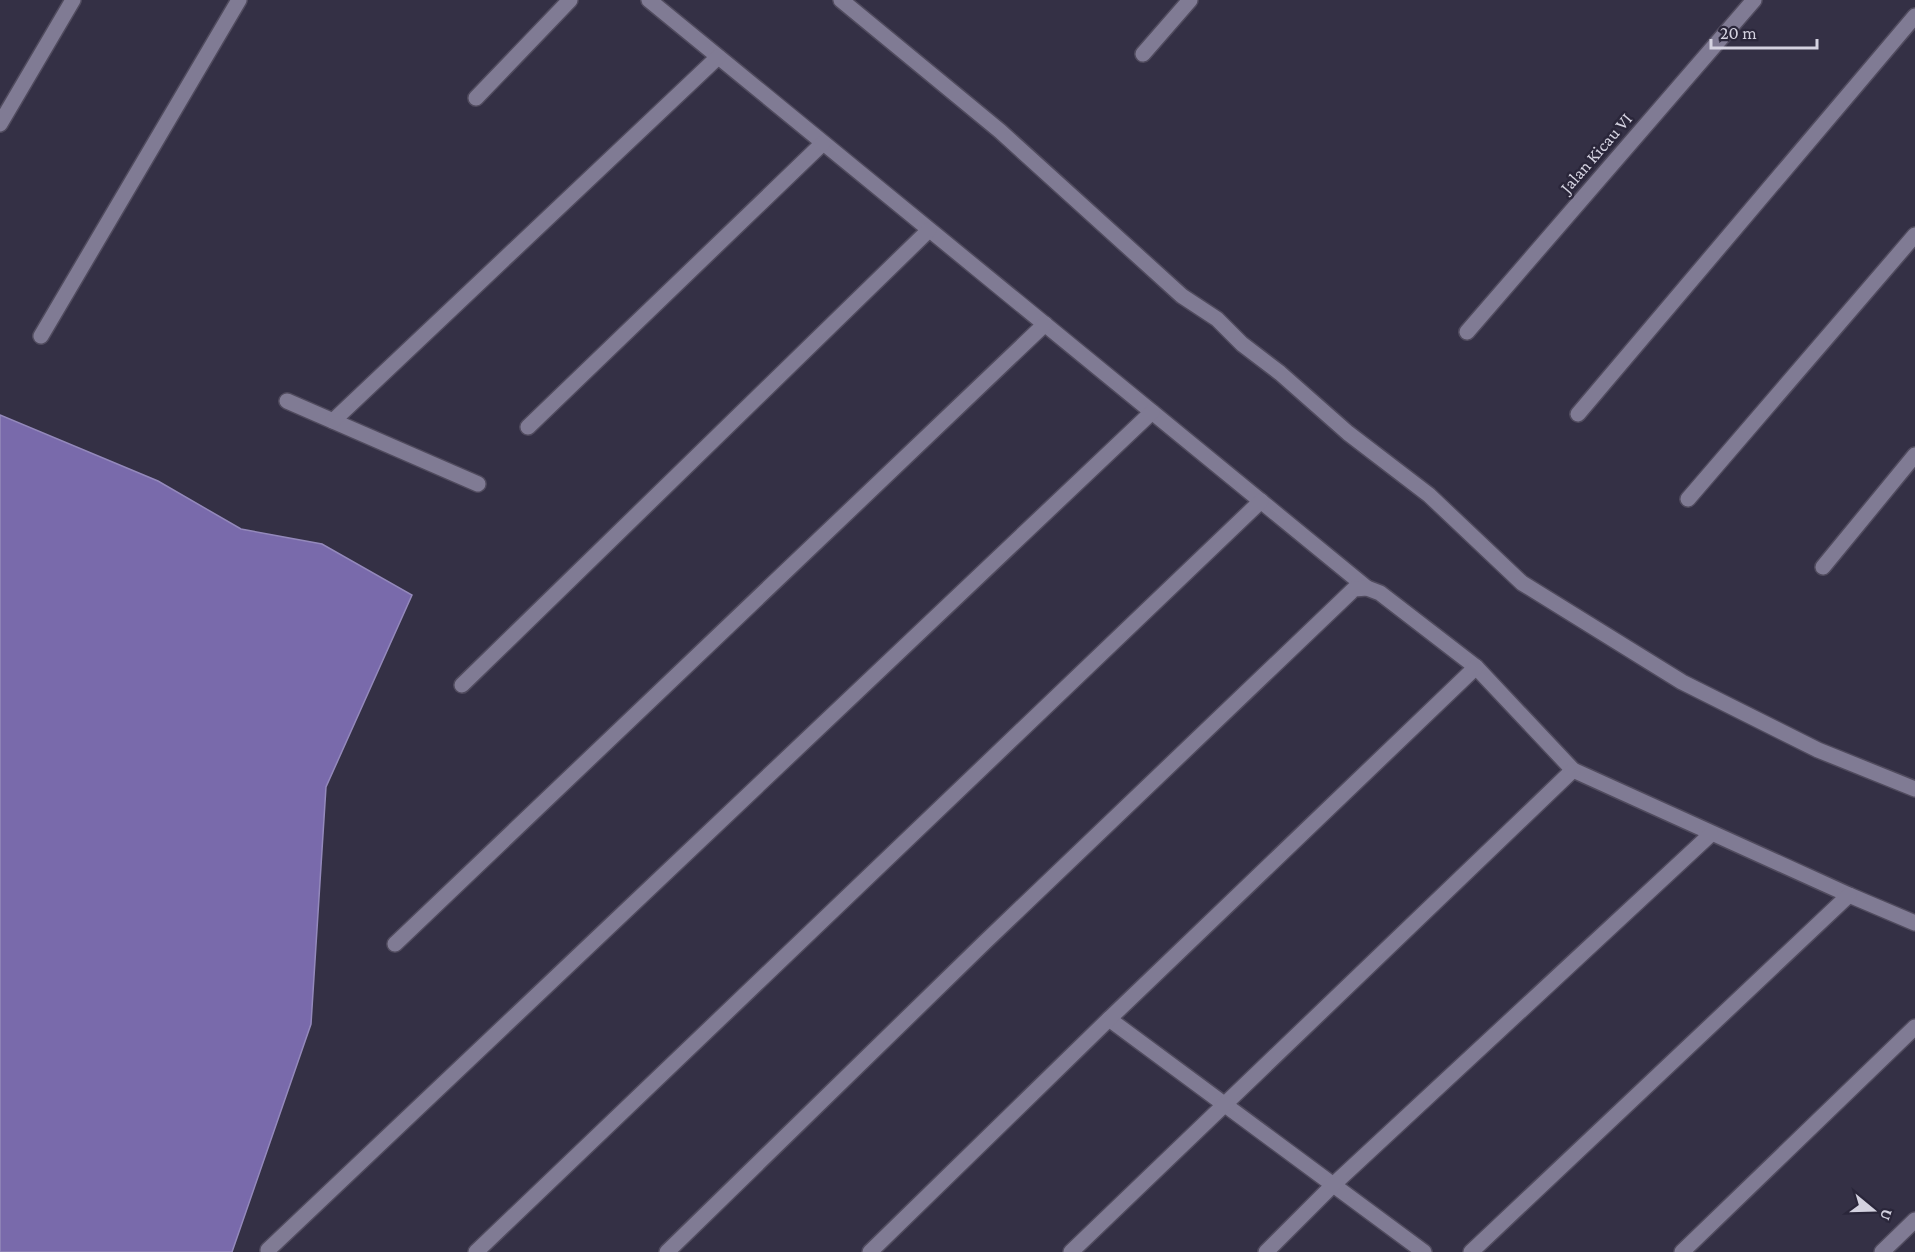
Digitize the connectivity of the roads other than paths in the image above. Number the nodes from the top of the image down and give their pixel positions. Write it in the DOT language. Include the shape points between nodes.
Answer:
graph roads {
  1 [pos="73,0"];
  2 [pos="239,0"];
  3 [pos="570,0"];
  4 [pos="649,0"];
  5 [pos="841,0"];
  6 [pos="1190,0"];
  7 [pos="1754,0"];
  8 [pos="1915,16"];
  9 [pos="1143,54"];
  10 [pos="718,57"];
  11 [pos="476,98"];
  12 [pos="0,124"];
  13 [pos="823,143"];
  14 [pos="929,230"];
  15 [pos="1915,235"];
  16 [pos="1045,324"];
  17 [pos="1467,332"];
  18 [pos="41,336"];
  19 [pos="287,401"];
  20 [pos="1152,412"];
  21 [pos="1578,414"];
  22 [pos="333,421"];
  23 [pos="528,427"];
  24 [pos="1915,455"];
  25 [pos="478,484"];
  26 [pos="1688,499"];
  27 [pos="1261,501"];
  28 [pos="1823,567"];
  29 [pos="1367,588"];
  30 [pos="1476,667"];
  31 [pos="462,685"];
  32 [pos="1573,770"];
  33 [pos="1915,789"];
  34 [pos="1711,834"];
  35 [pos="1849,896"];
  36 [pos="1915,923"];
  37 [pos="395,944"];
  38 [pos="1109,1019"];
  39 [pos="1915,1027"];
  40 [pos="1225,1105"];
  41 [pos="1333,1185"];
  42 [pos="1915,1220"];
  43 [pos="268,1250"];
  44 [pos="476,1252"];
  45 [pos="667,1252"];
  46 [pos="870,1252"];
  47 [pos="1071,1252"];
  48 [pos="1266,1252"];
  49 [pos="1424,1252"];
  50 [pos="1471,1252"];
  51 [pos="1682,1252"];
  52 [pos="1882,1252"];
  1 -- 12 [label="street"];
  2 -- 18 [label="street"];
  3 -- 11 [label="street"];
  4 -- 10 [label="street"];
  5 -- 33 [label="street" via="1000,131 1182,296 1217,319 1348,433 1429,495 1522,582 1682,682 1818,750"];
  6 -- 9 [label="street"];
  7 -- 17 [label="street, Jalan Kicau VI"];
  8 -- 21 [label="street"];
  10 -- 13 [label="street"];
  10 -- 22 [label="street"];
  13 -- 14 [label="street"];
  13 -- 23 [label="street"];
  14 -- 16 [label="street"];
  14 -- 31 [label="street"];
  15 -- 26 [label="street"];
  16 -- 20 [label="street"];
  16 -- 37 [label="street"];
  19 -- 22 [label="street"];
  20 -- 27 [label="street"];
  20 -- 43 [label="street"];
  22 -- 25 [label="street"];
  24 -- 28 [label="street"];
  27 -- 29 [label="street"];
  27 -- 44 [label="street"];
  29 -- 30 [label="street" via="1380,593"];
  29 -- 45 [label="street" via="1354,589 1345,597"];
  30 -- 32 [label="street"];
  30 -- 38 [label="street"];
  32 -- 34 [label="street"];
  32 -- 40 [label="street"];
  34 -- 35 [label="street"];
  34 -- 41 [label="street"];
  35 -- 36 [label="street"];
  35 -- 50 [label="street"];
  38 -- 40 [label="street"];
  38 -- 46 [label="street"];
  39 -- 51 [label="street"];
  40 -- 41 [label="street"];
  40 -- 47 [label="street"];
  41 -- 48 [label="street"];
  41 -- 49 [label="street"];
  42 -- 52 [label="street"];
}
